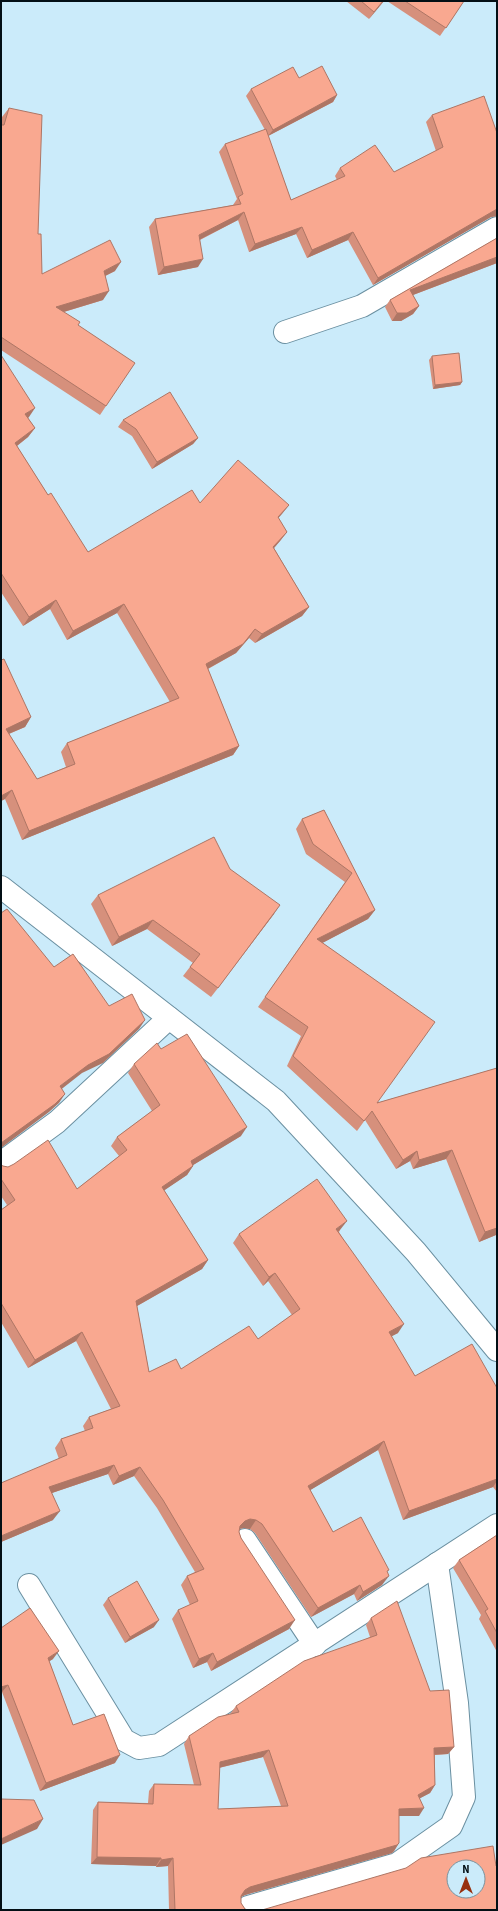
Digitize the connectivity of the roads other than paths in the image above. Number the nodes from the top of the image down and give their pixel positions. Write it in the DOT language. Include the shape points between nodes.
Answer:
graph roads {
  1 [pos="497,228"];
  2 [pos="285,332"];
  3 [pos="1,887"];
  4 [pos="169,1018"];
  5 [pos="1,1163"];
  6 [pos="497,1350"];
  7 [pos="497,1525"];
  8 [pos="245,1540"];
  9 [pos="437,1564"];
  10 [pos="29,1585"];
  11 [pos="315,1645"];
  12 [pos="248,1907"];
  1 -- 2 [label="street" via="362,306"];
  3 -- 4 [label="street"];
  4 -- 5 [label="street" via="56,1122"];
  4 -- 6 [label="street" via="276,1101 416,1252"];
  7 -- 9 [label="street"];
  8 -- 11 [label="street"];
  9 -- 11 [label="street"];
  9 -- 12 [label="street" via="457,1703 464,1797 451,1826 397,1864"];
  10 -- 11 [label="street" via="124,1740 139,1748 159,1745"];
}
